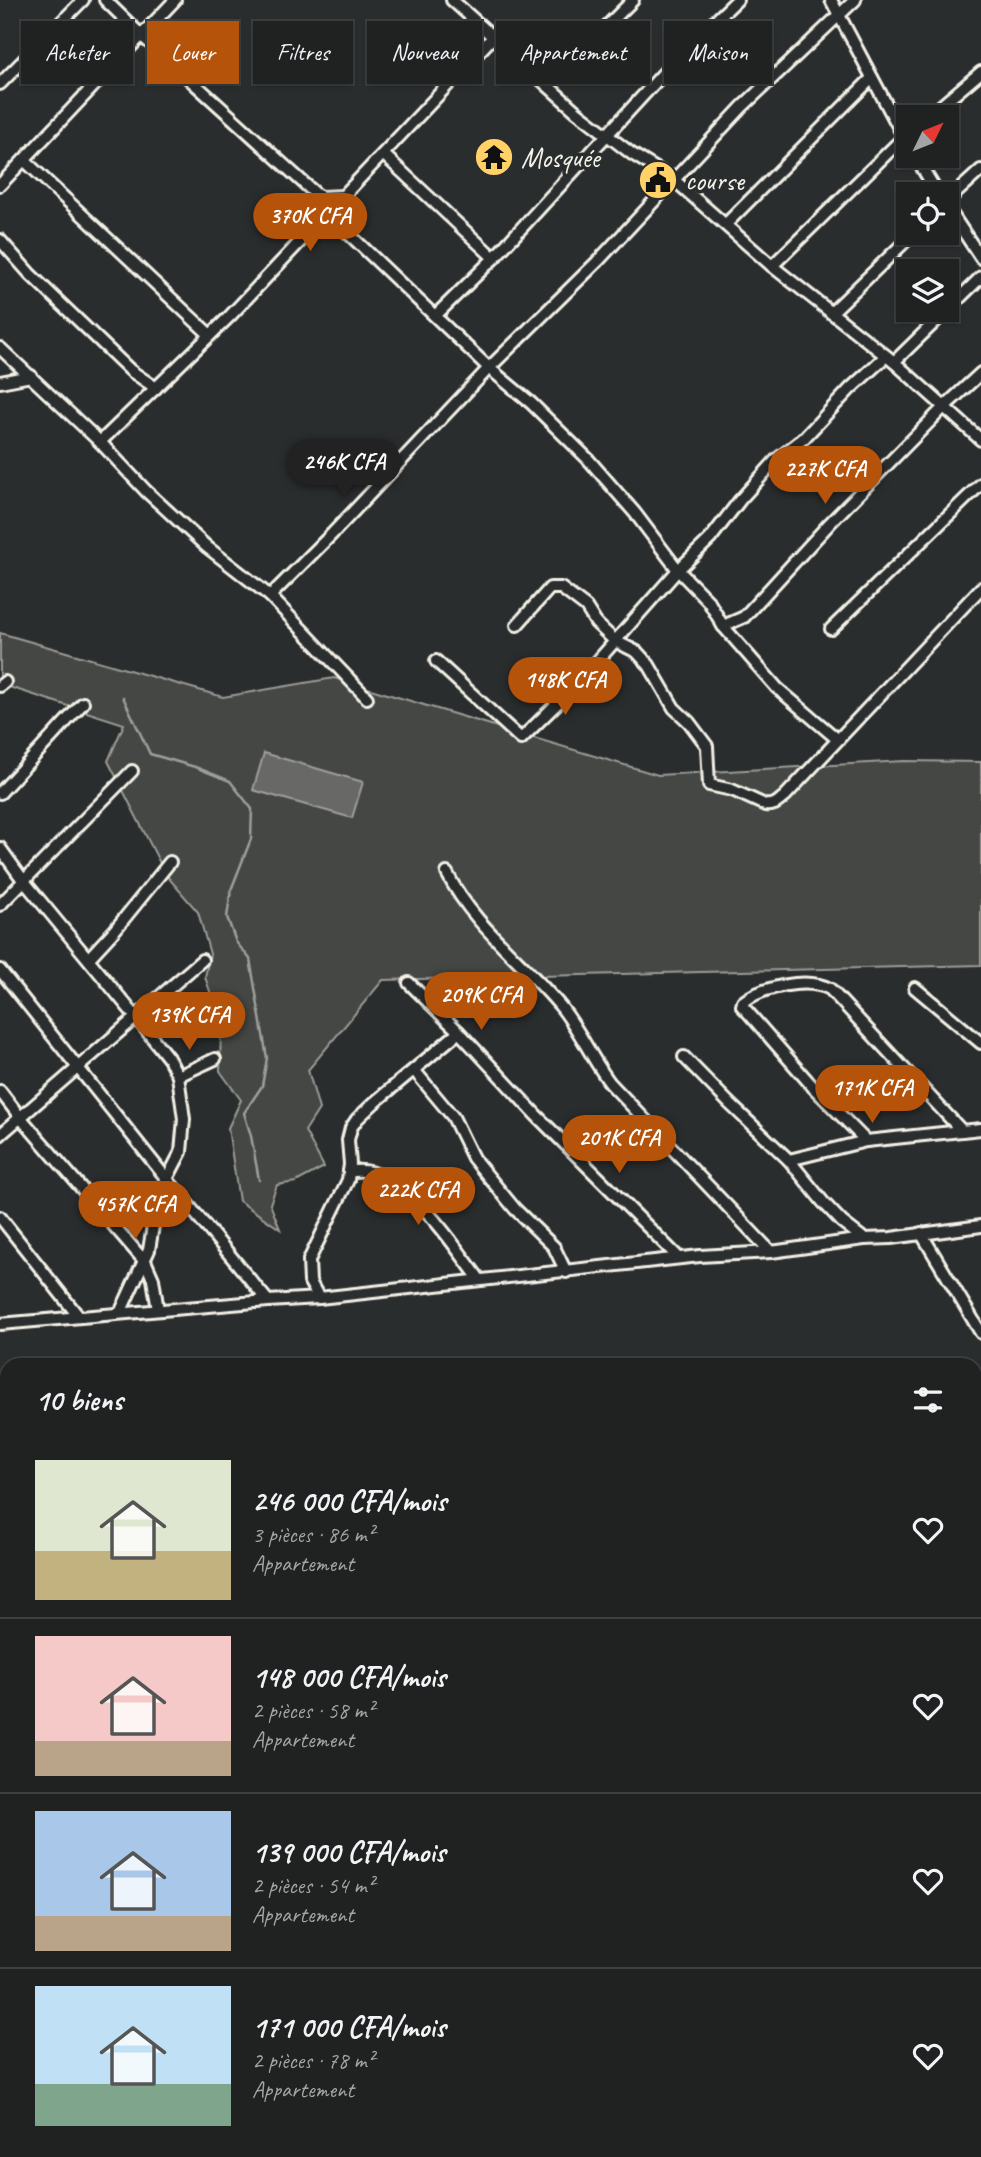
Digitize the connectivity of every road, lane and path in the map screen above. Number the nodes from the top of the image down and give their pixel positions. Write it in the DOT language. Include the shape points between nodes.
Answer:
graph roads {
  1 [pos="83,0"];
  2 [pos="105,0"];
  3 [pos="175,0"];
  4 [pos="452,0"];
  5 [pos="633,0"];
  6 [pos="737,0"];
  7 [pos="831,0"];
  8 [pos="855,0"];
  9 [pos="839,16"];
  10 [pos="141,35"];
  11 [pos="493,37"];
  12 [pos="981,72"];
  13 [pos="872,78"];
  14 [pos="0,84"];
  15 [pos="548,85"];
  16 [pos="942,105"];
  17 [pos="896,119"];
  18 [pos="605,135"];
  19 [pos="896,148"];
  20 [pos="383,154"];
  21 [pos="24,160"];
  22 [pos="981,170"];
  23 [pos="673,179"];
  24 [pos="0,185"];
  25 [pos="959,190"];
  26 [pos="343,196"];
  27 [pos="327,213"];
  28 [pos="726,225"];
  29 [pos="959,225"];
  30 [pos="0,240"];
  31 [pos="902,245"];
  32 [pos="494,258"];
  33 [pos="981,258"];
  34 [pos="772,266"];
  35 [pos="981,277"];
  36 [pos="831,313"];
  37 [pos="436,315"];
  38 [pos="210,335"];
  39 [pos="0,348"];
  40 [pos="890,359"];
  41 [pos="489,368"];
  42 [pos="981,373"];
  43 [pos="31,376"];
  44 [pos="0,382"];
  45 [pos="156,388"];
  46 [pos="943,408"];
  47 [pos="981,440"];
  48 [pos="100,442"];
  49 [pos="981,484"];
  50 [pos="678,570"];
  51 [pos="981,588"];
  52 [pos="270,596"];
  53 [pos="517,625"];
  54 [pos="723,626"];
  55 [pos="831,629"];
  56 [pos="615,641"];
  57 [pos="436,661"];
  58 [pos="366,698"];
  59 [pos="83,703"];
  60 [pos="837,739"];
  61 [pos="132,771"];
  62 [pos="0,793"];
  63 [pos="0,848"];
  64 [pos="170,862"];
  65 [pos="447,873"];
  66 [pos="23,880"];
  67 [pos="0,905"];
  68 [pos="89,958"];
  69 [pos="202,960"];
  70 [pos="0,971"];
  71 [pos="409,983"];
  72 [pos="915,988"];
  73 [pos="136,1017"];
  74 [pos="459,1032"];
  75 [pos="981,1043"];
  76 [pos="684,1058"];
  77 [pos="215,1059"];
  78 [pos="77,1067"];
  79 [pos="414,1070"];
  80 [pos="178,1076"];
  81 [pos="0,1091"];
  82 [pos="20,1117"];
  83 [pos="981,1129"];
  84 [pos="962,1131"];
  85 [pos="0,1135"];
  86 [pos="866,1141"];
  87 [pos="789,1160"];
  88 [pos="349,1172"];
  89 [pos="166,1178"];
  90 [pos="0,1217"];
  91 [pos="981,1226"];
  92 [pos="921,1233"];
  93 [pos="863,1239"];
  94 [pos="771,1252"];
  95 [pos="679,1258"];
  96 [pos="144,1260"];
  97 [pos="566,1272"];
  98 [pos="480,1280"];
  99 [pos="319,1298"];
  100 [pos="268,1301"];
  101 [pos="158,1310"];
  102 [pos="120,1313"];
  103 [pos="79,1317"];
  104 [pos="0,1324"];
  105 [pos="981,1333"];
  1 -- 14 [label="street"];
  2 -- 10 [label="street"];
  3 -- 10 [label="street"];
  4 -- 11 [label="street"];
  5 -- 15 [label="street"];
  6 -- 18 [label="street"];
  7 -- 9 [label="street"];
  8 -- 9 [label="street"];
  9 -- 13 [label="street"];
  9 -- 23 [label="street" via="741,107"];
  10 -- 21 [label="street"];
  10 -- 26 [label="street" via="317,195"];
  11 -- 15 [label="street"];
  11 -- 20 [label="street"];
  12 -- 16 [label="street"];
  13 -- 17 [label="street"];
  13 -- 28 [label="street"];
  15 -- 18 [label="street"];
  18 -- 23 [label="street"];
  18 -- 32 [label="street"];
  19 -- 34 [label="street"];
  20 -- 26 [label="street"];
  20 -- 32 [label="street"];
  21 -- 24 [label="street"];
  21 -- 38 [label="street"];
  22 -- 25 [label="street"];
  23 -- 28 [label="street"];
  23 -- 41 [label="street"];
  26 -- 27 [label="street"];
  27 -- 37 [label="street"];
  27 -- 38 [label="street"];
  28 -- 34 [label="street"];
  29 -- 33 [label="street"];
  30 -- 45 [label="street" via="131,371"];
  31 -- 36 [label="street"];
  32 -- 37 [label="street"];
  34 -- 36 [label="street"];
  35 -- 40 [label="street"];
  36 -- 40 [label="street"];
  37 -- 41 [label="street"];
  38 -- 45 [label="street"];
  39 -- 43 [label="street"];
  40 -- 46 [label="street"];
  40 -- 50 [label="street" via="850,389 804,438 776,460"];
  41 -- 50 [label="street" via="588,459"];
  41 -- 52 [label="street"];
  42 -- 46 [label="street"];
  43 -- 44 [label="street"];
  43 -- 48 [label="street"];
  45 -- 48 [label="street"];
  46 -- 47 [label="street"];
  46 -- 54 [label="street" via="744,617"];
  48 -- 52 [label="street" via="207,547"];
  49 -- 55 [label="street"];
  50 -- 54 [label="street" via="709,602"];
  50 -- 56 [label="street"];
  51 -- 60 [label="street"];
  52 -- 58 [label="street"];
  53 -- 56 [label="street" via="550,588 561,588 586,607"];
  54 -- 60 [label="street" via="777,688"];
  56 -- 57 [label="street" via="521,739"];
  56 -- 60 [label="street" via="637,652 674,708 700,735 706,746 709,785 715,788 732,790 765,805 777,804"];
  59 -- 62 [label="street"];
  61 -- 66 [label="street"];
  63 -- 66 [label="street"];
  64 -- 68 [label="street"];
  65 -- 94 [label="street" via="471,912 561,1007 610,1083"];
  66 -- 67 [label="street"];
  66 -- 68 [label="street"];
  68 -- 73 [label="street"];
  69 -- 73 [label="street"];
  70 -- 78 [label="street"];
  71 -- 74 [label="street"];
  72 -- 75 [label="street"];
  73 -- 78 [label="street"];
  73 -- 80 [label="street"];
  74 -- 79 [label="street"];
  74 -- 95 [label="street"];
  76 -- 87 [label="street"];
  77 -- 80 [label="street"];
  78 -- 82 [label="street"];
  78 -- 89 [label="street"];
  79 -- 88 [label="street" via="351,1128"];
  79 -- 97 [label="street" via="453,1117 495,1186 554,1247"];
  80 -- 89 [label="street" via="183,1137 178,1160"];
  81 -- 82 [label="street"];
  82 -- 85 [label="street"];
  82 -- 96 [label="street"];
  83 -- 84 [label="street"];
  84 -- 86 [label="street"];
  84 -- 86 [label="street" via="830,989 821,984 789,985 758,992 743,1002 813,1087"];
  86 -- 87 [label="street"];
  87 -- 93 [label="street" via="823,1202"];
  88 -- 98 [label="street" via="372,1172 406,1190"];
  88 -- 99 [label="street" via="309,1260 310,1282"];
  89 -- 96 [label="street" via="155,1205 152,1241"];
  89 -- 100 [label="street"];
  90 -- 103 [label="street"];
  91 -- 92 [label="street"];
  92 -- 93 [label="street"];
  92 -- 105 [label="street"];
  93 -- 94 [label="street"];
  94 -- 95 [label="street"];
  95 -- 97 [label="street"];
  96 -- 101 [label="street" via="153,1279"];
  96 -- 102 [label="street"];
  97 -- 98 [label="street"];
  98 -- 99 [label="street"];
  99 -- 100 [label="street"];
  100 -- 101 [label="street"];
  101 -- 102 [label="street"];
  102 -- 103 [label="street"];
  103 -- 104 [label="street"];
}
